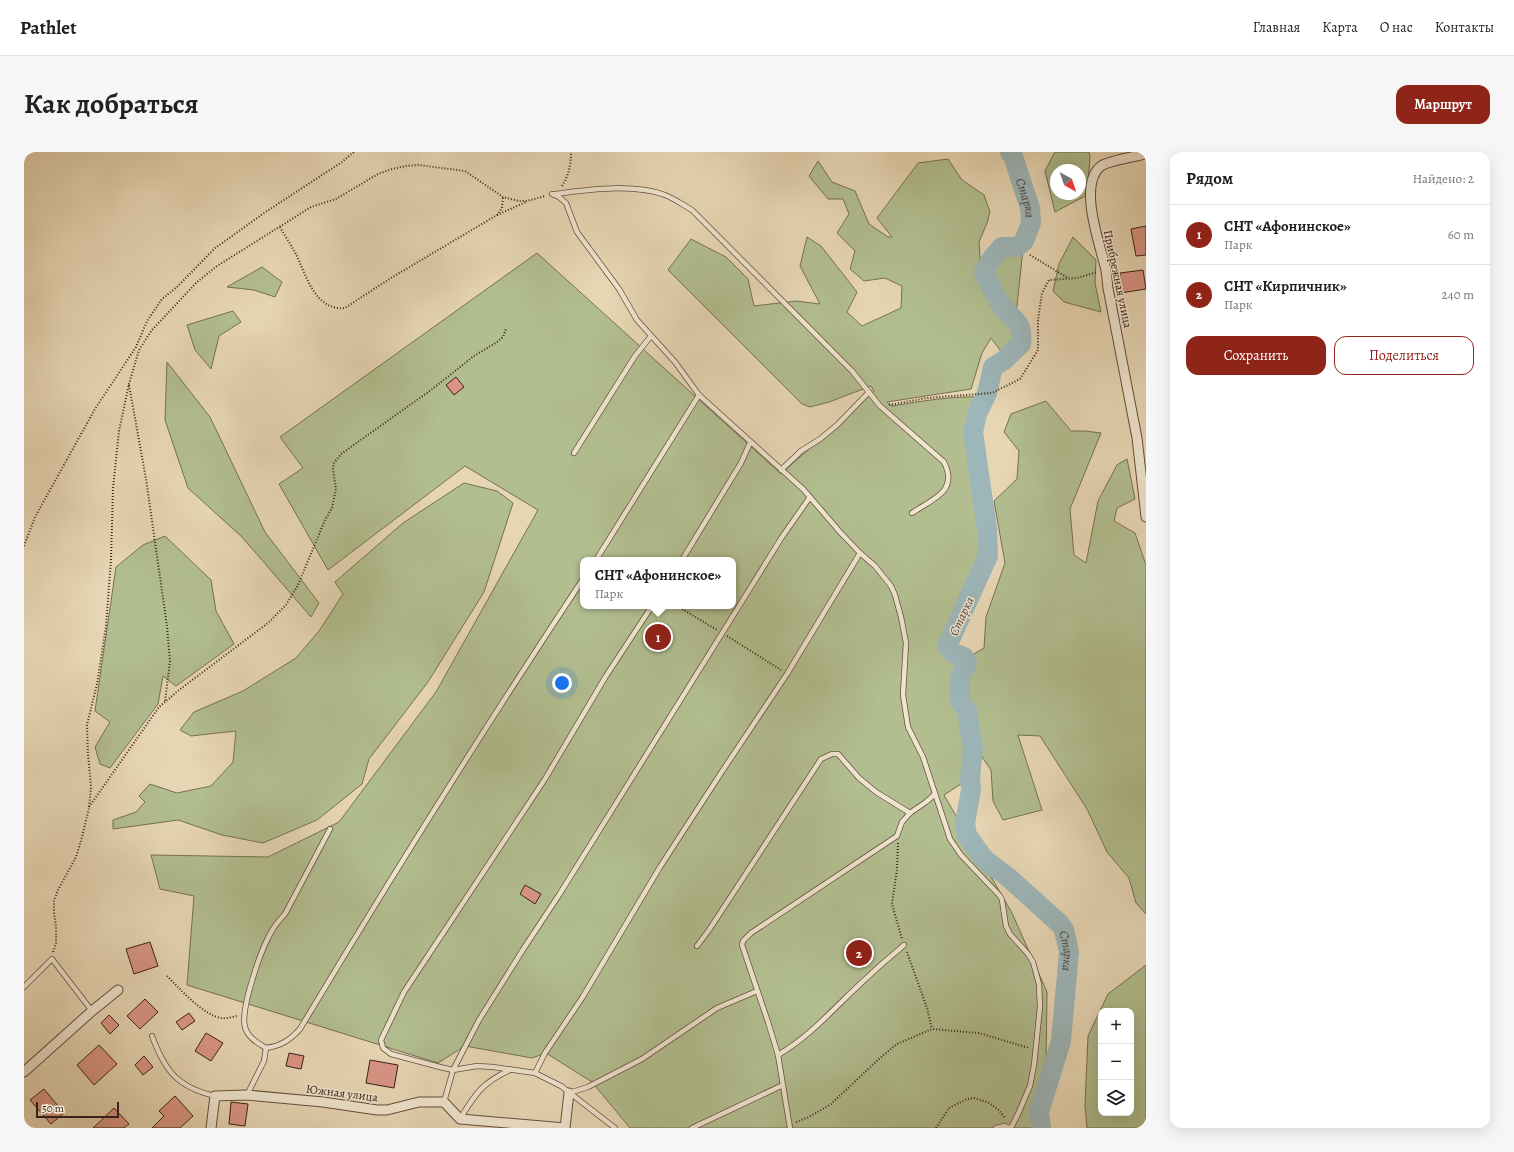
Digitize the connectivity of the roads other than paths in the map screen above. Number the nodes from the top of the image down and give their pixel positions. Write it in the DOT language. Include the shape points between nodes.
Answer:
graph roads {
  1 [pos="1146,154"];
  2 [pos="651,336"];
  3 [pos="869,392"];
  4 [pos="699,395"];
  5 [pos="750,443"];
  6 [pos="574,454"];
  7 [pos="781,470"];
  8 [pos="810,497"];
  9 [pos="912,513"];
  10 [pos="1146,517"];
  11 [pos="860,553"];
  12 [pos="598,557"];
  13 [pos="684,557"];
  14 [pos="580,585"];
  15 [pos="650,609"];
  16 [pos="935,794"];
  17 [pos="910,813"];
  18 [pos="330,829"];
  19 [pos="904,945"];
  20 [pos="697,946"];
  21 [pos="24,988"];
  22 [pos="118,990"];
  23 [pos="757,991"];
  24 [pos="92,1011"];
  25 [pos="152,1036"];
  26 [pos="266,1048"];
  27 [pos="778,1055"];
  28 [pos="512,1069"];
  29 [pos="453,1070"];
  30 [pos="24,1072"];
  31 [pos="535,1073"];
  32 [pos="783,1085"];
  33 [pos="570,1093"];
  34 [pos="247,1095"];
  35 [pos="215,1096"];
  36 [pos="444,1102"];
  37 [pos="459,1123"];
  38 [pos="790,1126"];
  39 [pos="211,1128"];
  40 [pos="615,1128"];
  41 [pos="692,1128"];
  42 [pos="996,1128"];
  43 [pos="1010,1128"];
  1 -- 10 [label="street, Прибрежная улица" via="1102,164 1094,173 1090,197 1137,438"];
  2 -- 3 [label="lane" via="637,320 619,289 580,237 566,203 552,194 618,189 652,191 683,204 702,219"];
  2 -- 4 [label="lane" via="675,362"];
  2 -- 6 [label="lane" via="635,356"];
  3 -- 7 [label="lane" via="837,425 801,451"];
  3 -- 9 [label="lane" via="880,406 939,457 947,468 948,485 944,492"];
  4 -- 5 [label="lane"];
  4 -- 12 [label="lane"];
  5 -- 7 [label="lane"];
  5 -- 13 [label="lane" via="741,463"];
  7 -- 8 [label="lane"];
  8 -- 11 [label="lane"];
  8 -- 29 [label="lane" via="782,537 479,1020"];
  11 -- 16 [label="lane" via="884,576 895,595 906,643 903,678 906,721 923,757"];
  11 -- 31 [label="lane" via="787,674 660,867"];
  14 -- 26 [label="lane" via="398,866 300,1029 286,1042"];
  15 -- 29 [label="lane" via="606,676 545,779 404,992 381,1040 383,1048 391,1054"];
  16 -- 17 [label="lane"];
  16 -- 43 [label="lane" via="950,840 1000,896 1006,926 1033,962 1039,984 1040,1008 1030,1086"];
  17 -- 20 [label="lane" via="876,792 859,778 838,754 821,759"];
  17 -- 23 [label="lane" via="902,822 897,836 751,933 743,941 742,945"];
  18 -- 26 [label="lane" via="285,914 268,936 253,980 245,1028 253,1040"];
  19 -- 27 [label="lane" via="869,975 825,1020"];
  21 -- 24 [label="lane" via="52,959"];
  22 -- 24 [label="street"];
  23 -- 27 [label="lane"];
  23 -- 33 [label="lane" via="716,1008 642,1059 588,1087"];
  24 -- 30 [label="street"];
  25 -- 35 [label="lane, Южная улица" via="159,1056 174,1076 198,1092"];
  26 -- 34 [label="lane" via="264,1061"];
  27 -- 32 [label="lane"];
  28 -- 29 [label="lane" via="477,1066"];
  28 -- 31 [label="lane"];
  28 -- 37 [label="lane" via="498,1075 478,1090"];
  29 -- 36 [label="lane"];
  31 -- 33 [label="lane"];
  32 -- 38 [label="lane"];
  32 -- 41 [label="lane"];
  33 -- 37 [label="street" via="565,1128"];
  33 -- 40 [label="lane"];
  34 -- 35 [label="street, Южная улица"];
  34 -- 36 [label="street, Южная улица" via="377,1110 419,1102"];
  35 -- 39 [label="street"];
  36 -- 37 [label="street"];
  42 -- 43 [label="lane"];
}
